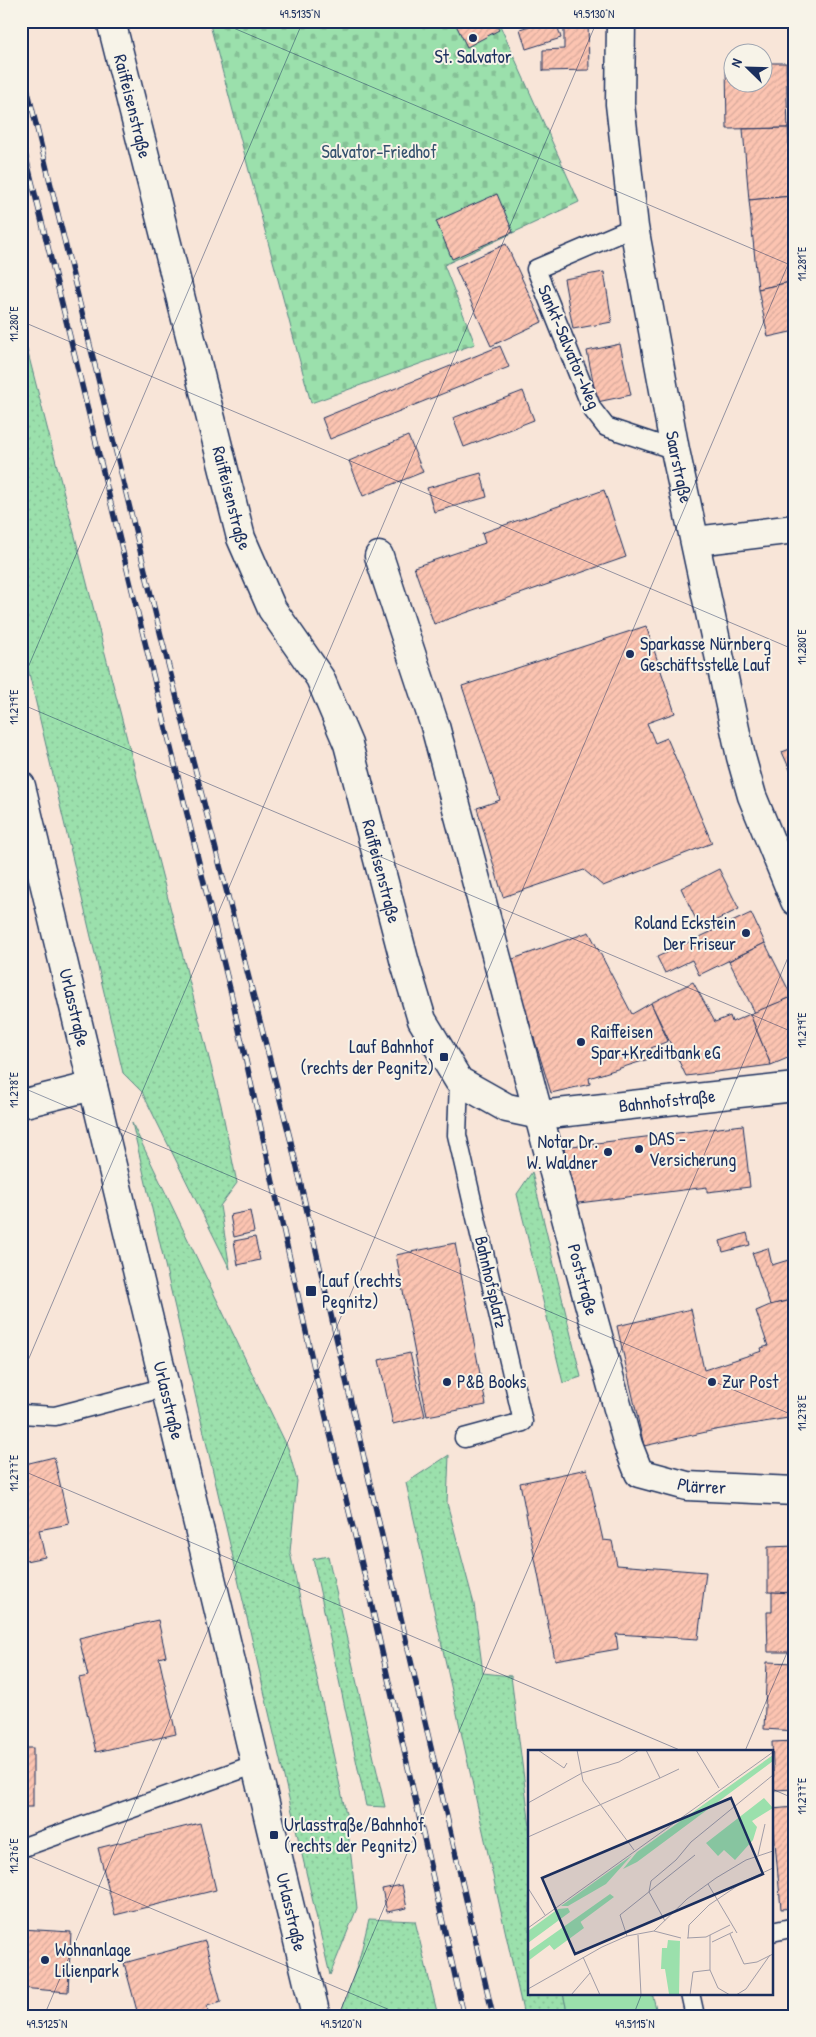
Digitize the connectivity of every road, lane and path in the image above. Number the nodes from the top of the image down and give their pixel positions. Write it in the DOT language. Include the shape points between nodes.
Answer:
graph roads {
  1 [pos="110,21"];
  2 [pos="621,21"];
  3 [pos="634,226"];
  4 [pos="675,450"];
  5 [pos="795,529"];
  6 [pos="696,541"];
  7 [pos="379,556"];
  8 [pos="21,786"];
  9 [pos="795,901"];
  10 [pos="459,1081"];
  11 [pos="93,1086"];
  12 [pos="795,1087"];
  13 [pos="21,1104"];
  14 [pos="540,1115"];
  15 [pos="166,1387"];
  16 [pos="21,1414"];
  17 [pos="464,1438"];
  18 [pos="628,1445"];
  19 [pos="795,1490"];
  20 [pos="256,1764"];
  21 [pos="21,1848"];
  22 [pos="795,1927"];
  23 [pos="774,1932"];
  24 [pos="690,1994"];
  25 [pos="316,2016"];
  26 [pos="695,2016"];
  1 -- 10 [label="street, Raiffeisenstraße" via="241,538 272,608 320,678 348,744 422,1020"];
  2 -- 3 [label="street, Saarstraße" via="620,104"];
  3 -- 4 [label="street, Saarstraße"];
  3 -- 4 [label="lane, Sankt-Salvator-Weg" via="536,268 592,409 606,426"];
  4 -- 6 [label="street, Saarstraße"];
  5 -- 6 [label="street"];
  6 -- 9 [label="street, Saarstraße" via="740,757 752,796"];
  7 -- 14 [label="street" via="435,726"];
  8 -- 11 [label="street, Urlasstraße"];
  10 -- 14 [label="street, Raiffeisenstraße" via="507,1108"];
  10 -- 17 [label="lane, Bahnhofsplatz" via="457,1135 524,1422"];
  11 -- 13 [label="street"];
  11 -- 15 [label="street, Urlasstraße"];
  12 -- 14 [label="street, Bahnhofstraße"];
  14 -- 18 [label="street, Poststraße"];
  15 -- 16 [label="lane" via="55,1416"];
  15 -- 20 [label="street, Urlasstraße"];
  18 -- 19 [label="street, Plärrer" via="639,1473 658,1479 687,1486"];
  20 -- 21 [label="lane"];
  20 -- 25 [label="street, Urlasstraße"];
  22 -- 23 [label="lane"];
  24 -- 26 [label="lane"];
}
